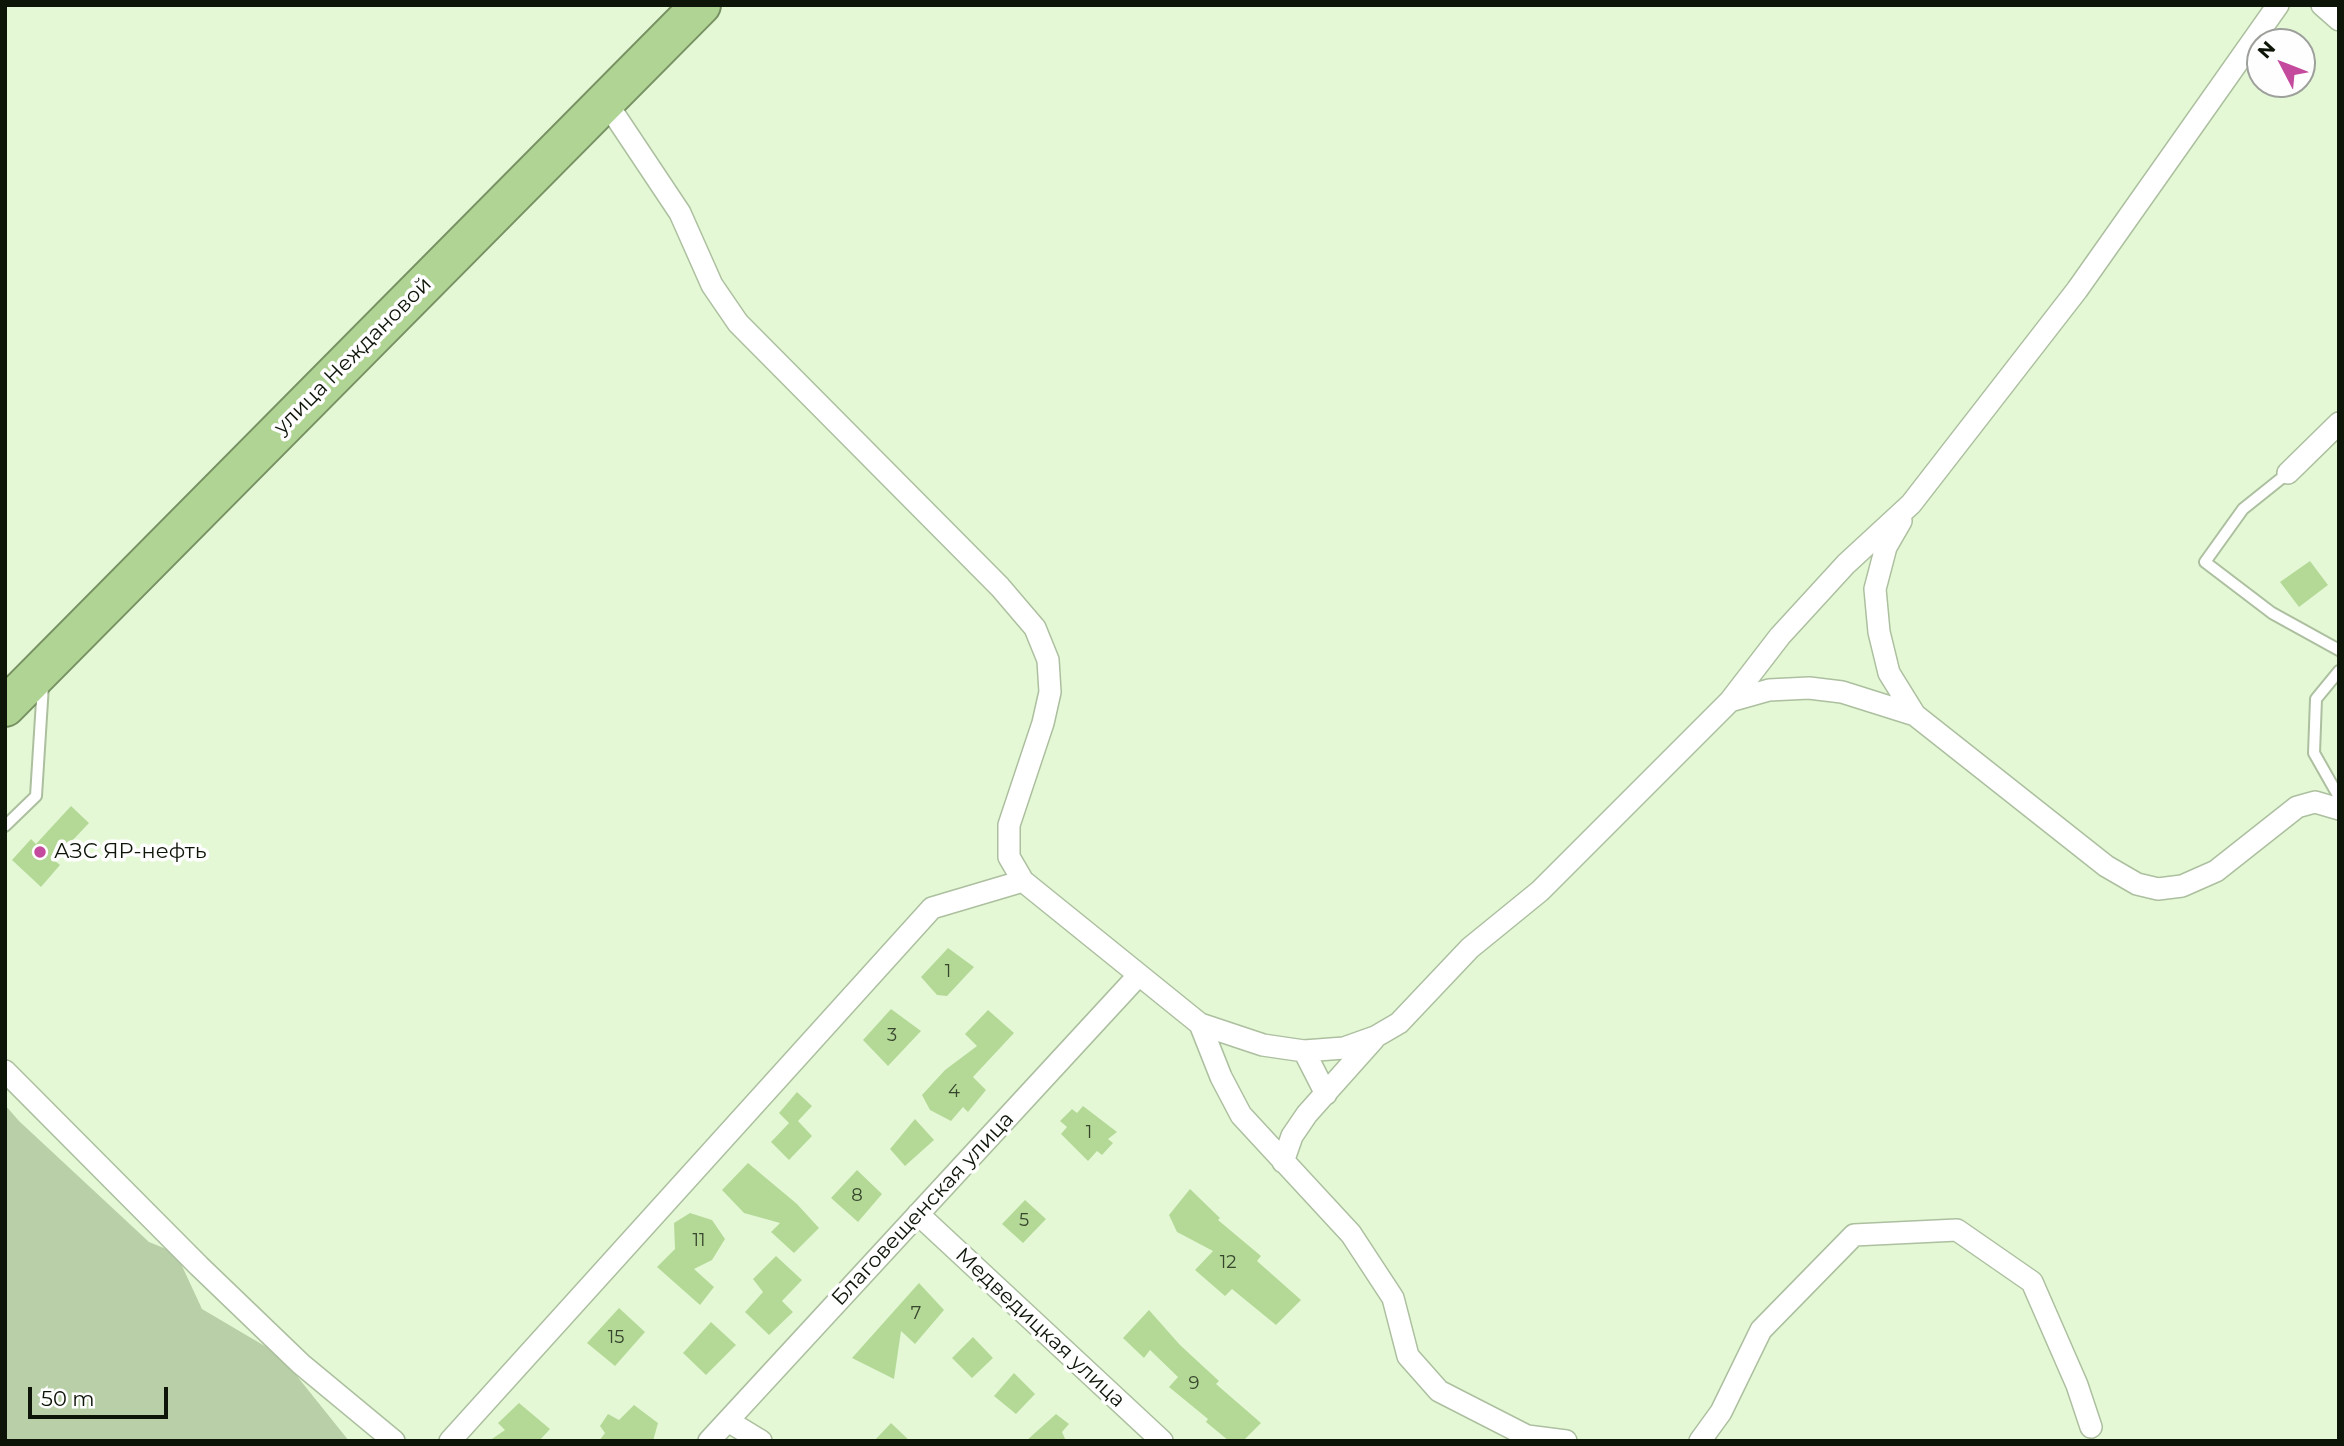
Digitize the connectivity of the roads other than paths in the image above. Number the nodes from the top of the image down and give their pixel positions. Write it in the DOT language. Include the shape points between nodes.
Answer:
graph roads {
  1 [pos="701,5"];
  2 [pos="2278,5"];
  3 [pos="2322,5"];
  4 [pos="2339,20"];
  5 [pos="606,102"];
  6 [pos="2339,424"];
  7 [pos="2288,473"];
  8 [pos="1911,504"];
  9 [pos="2339,650"];
  10 [pos="50,662"];
  11 [pos="2339,671"];
  12 [pos="1730,701"];
  13 [pos="5,706"];
  14 [pos="1915,715"];
  15 [pos="2339,797"];
  16 [pos="2339,810"];
  17 [pos="5,826"];
  18 [pos="1023,881"];
  19 [pos="1137,976"];
  20 [pos="1200,1024"];
  21 [pos="1375,1037"];
  22 [pos="1304,1051"];
  23 [pos="5,1071"];
  24 [pos="1326,1094"];
  25 [pos="1283,1162"];
  26 [pos="918,1214"];
  27 [pos="728,1421"];
  28 [pos="2091,1427"];
  29 [pos="1524,1438"];
  30 [pos="394,1441"];
  31 [pos="450,1441"];
  32 [pos="709,1441"];
  33 [pos="761,1441"];
  34 [pos="1162,1441"];
  35 [pos="1566,1441"];
  36 [pos="1700,1441"];
  1 -- 5 [label="highway, улица Неждановой"];
  2 -- 8 [label="street" via="2077,290"];
  3 -- 4 [label="street"];
  5 -- 10 [label="highway, улица Неждановой"];
  5 -- 18 [label="street" via="680,213 712,285 738,323 1035,628 1048,660 1050,692 1009,825 1009,857"];
  6 -- 7 [label="street"];
  7 -- 9 [label="lane" via="2243,509 2205,562 2272,613"];
  8 -- 12 [label="street" via="1846,564 1780,636"];
  8 -- 14 [label="street" via="1886,547 1875,589 1889,673"];
  10 -- 13 [label="highway, улица Неждановой"];
  10 -- 17 [label="lane" via="40,695 36,796"];
  11 -- 15 [label="lane" via="2316,699 2314,754"];
  12 -- 14 [label="street" via="1769,690 1809,688 1863,697"];
  12 -- 21 [label="street" via="1540,891 1469,948 1399,1023"];
  14 -- 16 [label="street" via="2106,866 2137,884 2158,889 2182,886 2216,871 2297,807 2315,802"];
  18 -- 19 [label="street"];
  18 -- 31 [label="street" via="932,908"];
  19 -- 20 [label="street"];
  19 -- 26 [label="street, Благовещенская улица"];
  20 -- 22 [label="street" via="1263,1045"];
  20 -- 25 [label="street" via="1241,1115"];
  21 -- 22 [label="street" via="1344,1048"];
  21 -- 24 [label="street"];
  22 -- 24 [label="street"];
  23 -- 30 [label="street" via="301,1364"];
  24 -- 25 [label="street" via="1292,1136"];
  25 -- 29 [label="street" via="1351,1234 1394,1298 1408,1356 1439,1391"];
  26 -- 27 [label="street, Благовещенская улица"];
  26 -- 34 [label="street, Медведицкая улица"];
  27 -- 32 [label="street, Благовещенская улица"];
  27 -- 33 [label="street"];
  28 -- 36 [label="street" via="2032,1282 1957,1230 1854,1235 1762,1329 1721,1412"];
  29 -- 35 [label="street"];
}
